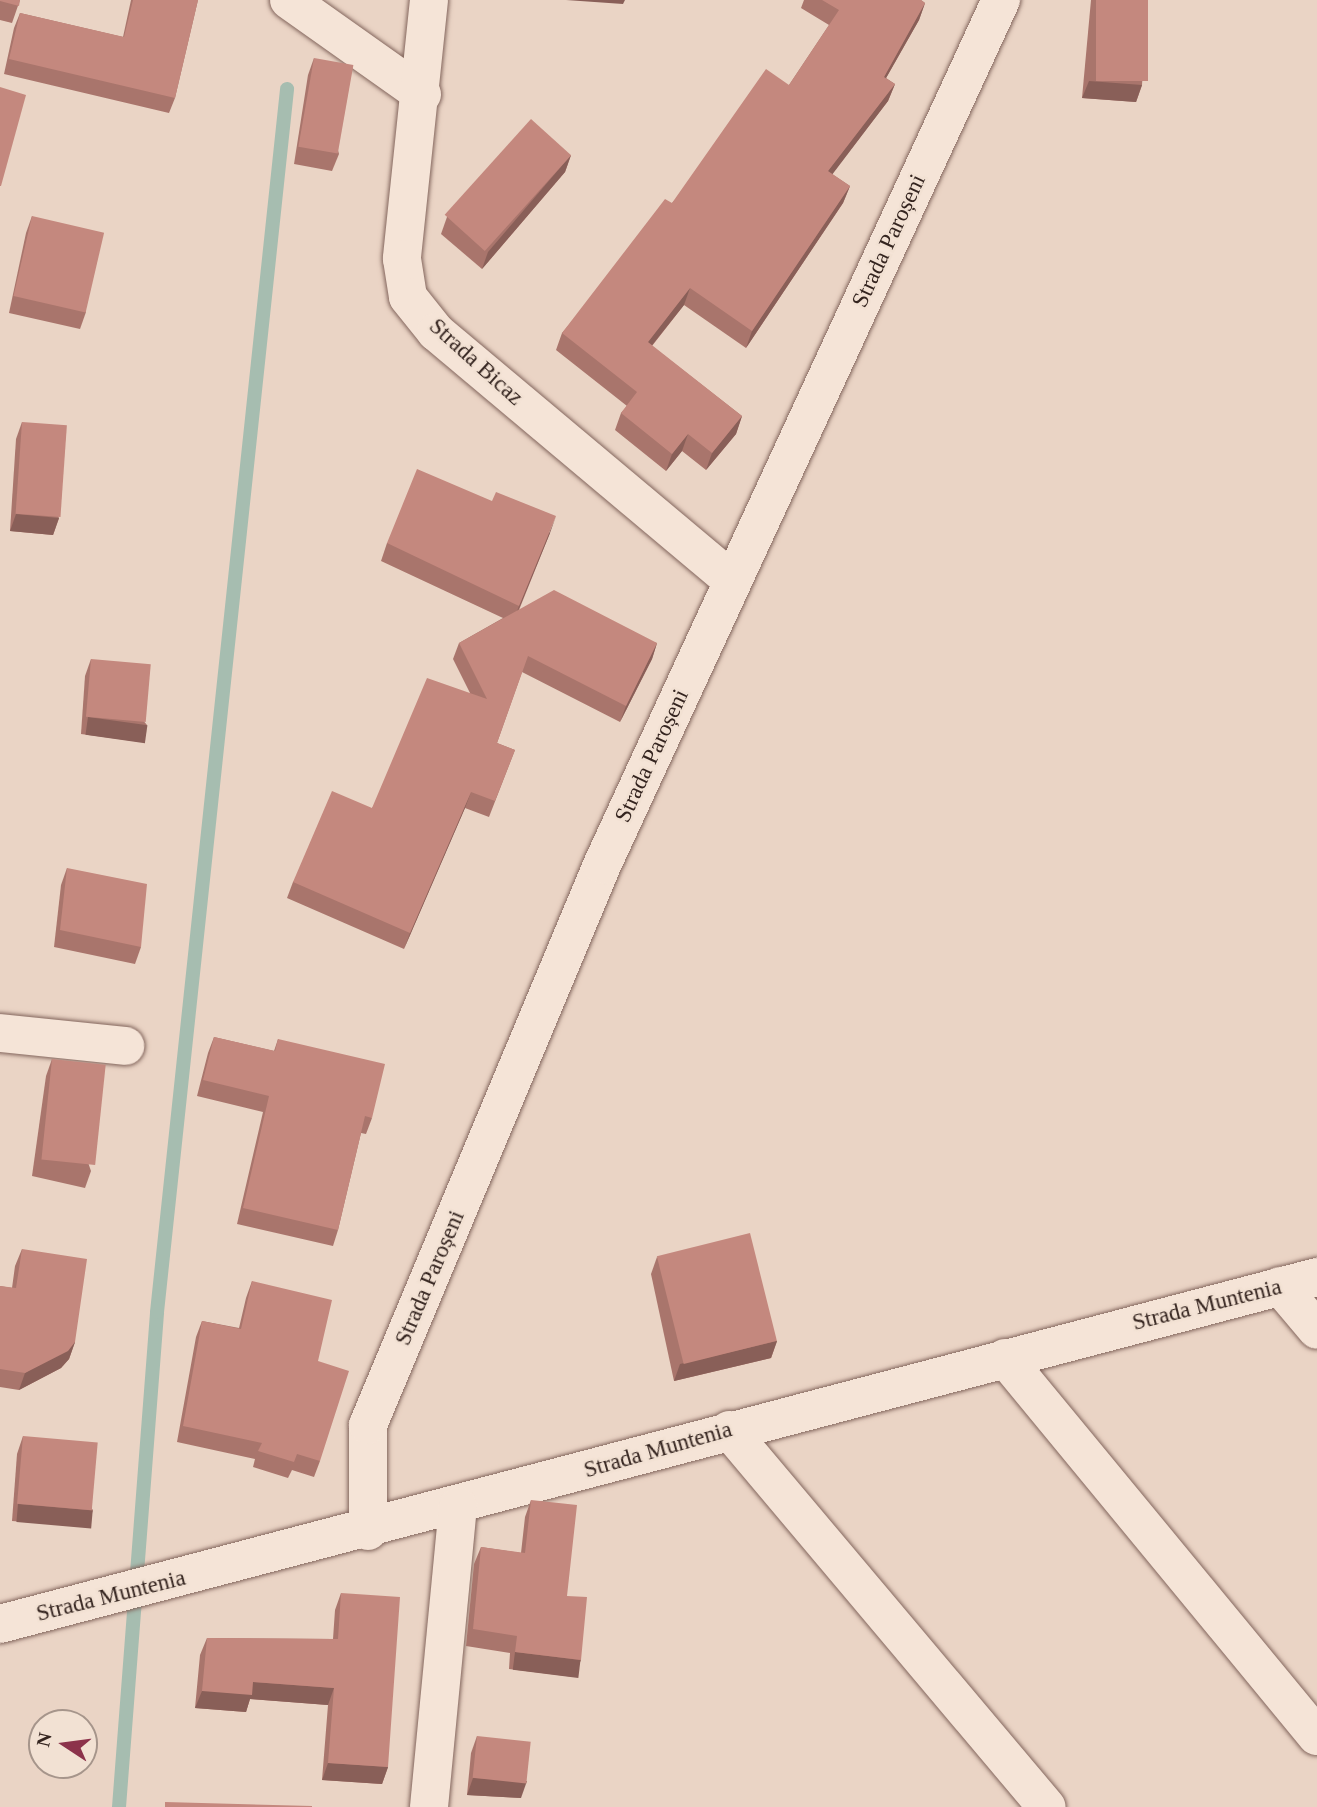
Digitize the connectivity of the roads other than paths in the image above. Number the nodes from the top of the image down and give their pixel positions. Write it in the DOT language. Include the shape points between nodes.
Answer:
graph roads {
  1 [pos="289,0"];
  2 [pos="429,0"];
  3 [pos="1001,0"];
  4 [pos="422,94"];
  5 [pos="732,580"];
  6 [pos="0,1033"];
  7 [pos="125,1046"];
  8 [pos="1317,1277"];
  9 [pos="1280,1286"];
  10 [pos="1317,1330"];
  11 [pos="1004,1358"];
  12 [pos="729,1430"];
  13 [pos="458,1506"];
  14 [pos="368,1531"];
  15 [pos="0,1624"];
  16 [pos="1317,1736"];
  17 [pos="429,1807"];
  18 [pos="1047,1807"];
  1 -- 4 [label="street"];
  2 -- 4 [label="street, Strada Bicaz"];
  3 -- 5 [label="street, Strada Paroșeni"];
  4 -- 5 [label="street, Strada Bicaz" via="402,259 408,297 436,332"];
  5 -- 14 [label="street, Strada Paroșeni" via="602,865 368,1425"];
  6 -- 7 [label="street"];
  8 -- 9 [label="street, Strada Muntenia"];
  9 -- 10 [label="street"];
  9 -- 11 [label="street, Strada Muntenia"];
  11 -- 12 [label="street, Strada Muntenia"];
  11 -- 16 [label="street"];
  12 -- 13 [label="street, Strada Muntenia"];
  12 -- 18 [label="street"];
  13 -- 14 [label="street, Strada Muntenia"];
  13 -- 17 [label="street"];
  14 -- 15 [label="street, Strada Muntenia"];
}
